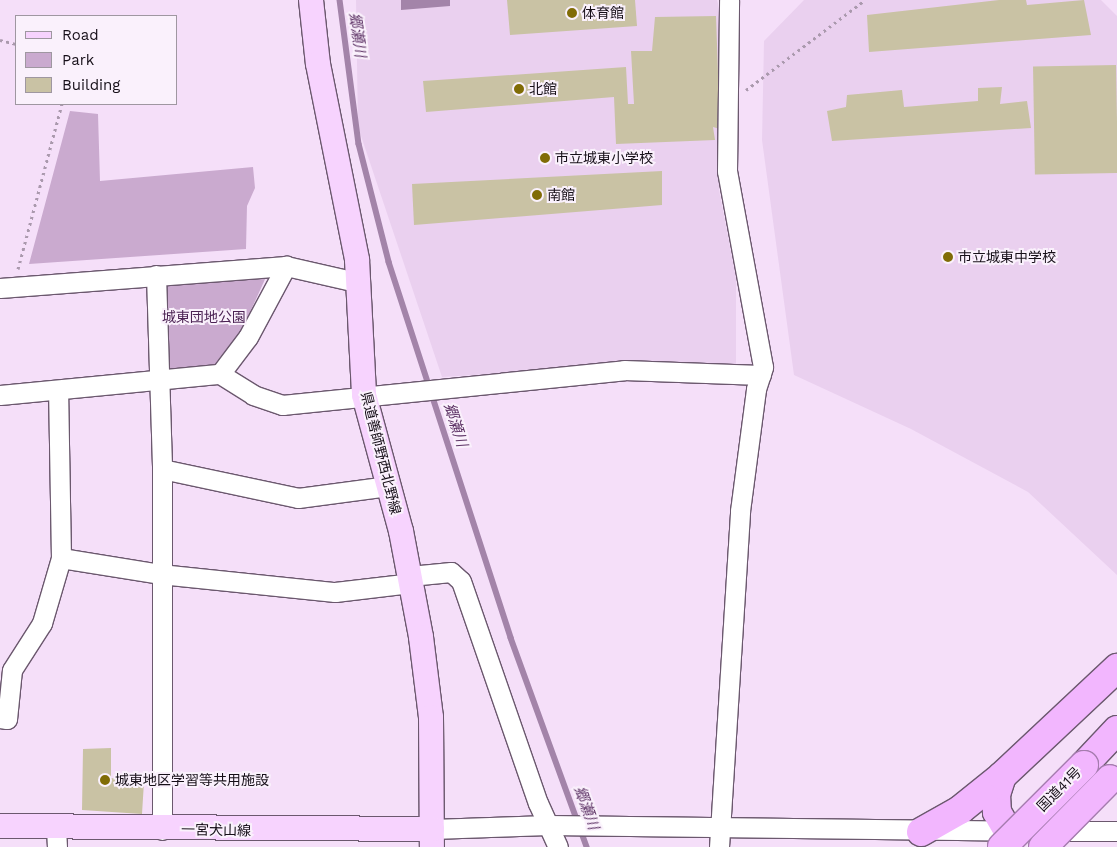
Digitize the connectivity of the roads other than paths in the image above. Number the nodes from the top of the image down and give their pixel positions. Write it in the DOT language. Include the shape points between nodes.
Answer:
graph roads {
  1 [pos="311,0"];
  2 [pos="729,0"];
  3 [pos="286,266"];
  4 [pos="156,275"];
  5 [pos="356,282"];
  6 [pos="9,288"];
  7 [pos="220,374"];
  8 [pos="761,375"];
  9 [pos="157,378"];
  10 [pos="58,391"];
  11 [pos="0,395"];
  12 [pos="364,395"];
  13 [pos="162,469"];
  14 [pos="388,486"];
  15 [pos="60,558"];
  16 [pos="160,574"];
  17 [pos="411,579"];
  18 [pos="1117,668"];
  19 [pos="0,718"];
  20 [pos="1117,730"];
  21 [pos="1113,775"];
  22 [pos="1002,776"];
  23 [pos="548,825"];
  24 [pos="0,826"];
  25 [pos="717,828"];
  26 [pos="162,830"];
  27 [pos="1117,831"];
  28 [pos="921,832"];
  29 [pos="56,838"];
  30 [pos="432,838"];
  31 [pos="1005,839"];
  32 [pos="1080,839"];
  33 [pos="558,847"];
  34 [pos="719,847"];
  35 [pos="1043,847"];
  1 -- 5 [label="main road, 県道善師野西北野線" via="318,64 357,260"];
  2 -- 8 [label="street" via="727,172 763,367"];
  3 -- 4 [label="street"];
  3 -- 5 [label="street"];
  3 -- 7 [label="street" via="248,337"];
  4 -- 6 [label="street"];
  4 -- 9 [label="street"];
  5 -- 12 [label="main road, 県道善師野西北野線"];
  7 -- 9 [label="street"];
  7 -- 12 [label="street" via="253,395 282,405"];
  8 -- 12 [label="street" via="624,370"];
  8 -- 25 [label="street" via="740,511"];
  9 -- 10 [label="street"];
  9 -- 13 [label="street"];
  10 -- 11 [label="street"];
  10 -- 15 [label="street"];
  12 -- 14 [label="main road, 県道善師野西北野線"];
  13 -- 14 [label="street" via="298,498"];
  13 -- 16 [label="street"];
  14 -- 17 [label="main road, 県道善師野西北野線"];
  15 -- 16 [label="street"];
  15 -- 19 [label="street" via="42,623 12,670 7,719"];
  16 -- 17 [label="street" via="335,592"];
  16 -- 26 [label="street"];
  17 -- 23 [label="street" via="451,572 461,581"];
  17 -- 30 [label="main road, 県道善師野西北野線" via="431,717"];
  18 -- 22 [label="highway"];
  20 -- 31 [label="highway, 国道41号, bridge"];
  21 -- 35 [label="highway, 国道41号, bridge"];
  22 -- 28 [label="highway" via="960,810"];
  22 -- 31 [label="highway" via="996,794 997,812"];
  23 -- 25 [label="street"];
  23 -- 30 [label="street"];
  23 -- 33 [label="street"];
  24 -- 29 [label="main road, 一宮犬山線"];
  25 -- 28 [label="street"];
  25 -- 34 [label="street"];
  26 -- 29 [label="main road, 一宮犬山線"];
  26 -- 30 [label="main road, 一宮犬山線"];
  27 -- 32 [label="street"];
  28 -- 31 [label="street"];
  31 -- 32 [label="street"];
}
